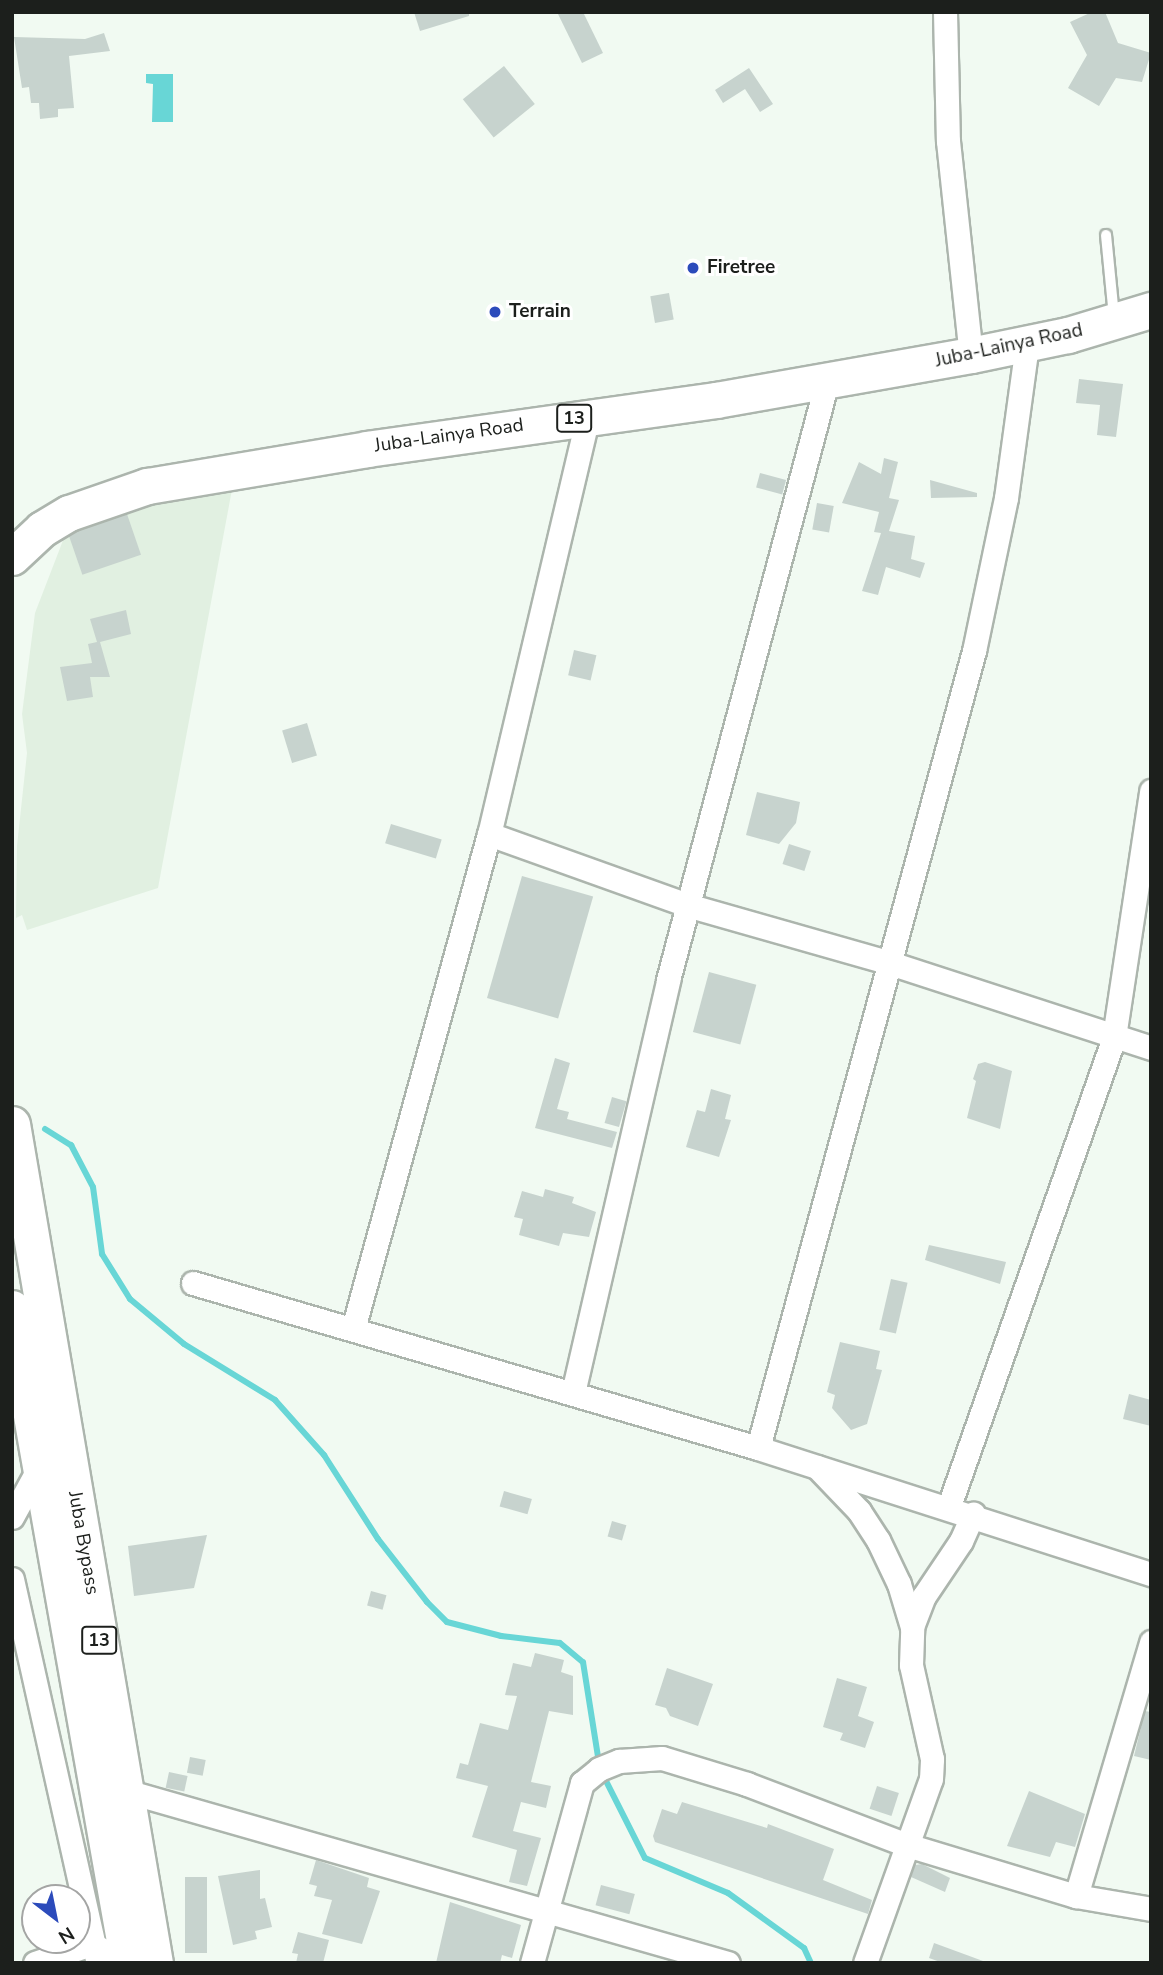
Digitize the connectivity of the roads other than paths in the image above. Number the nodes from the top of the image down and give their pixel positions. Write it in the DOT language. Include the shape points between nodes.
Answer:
graph roads {
  1 [pos="945,12"];
  2 [pos="1106,235"];
  3 [pos="1151,310"];
  4 [pos="1114,323"];
  5 [pos="1027,344"];
  6 [pos="971,355"];
  7 [pos="828,378"];
  8 [pos="588,416"];
  9 [pos="12,557"];
  10 [pos="1151,791"];
  11 [pos="489,834"];
  12 [pos="687,905"];
  13 [pos="887,962"];
  14 [pos="1114,1037"];
  15 [pos="1151,1048"];
  16 [pos="12,1124"];
  17 [pos="193,1283"];
  18 [pos="28,1313"];
  19 [pos="354,1329"];
  20 [pos="573,1393"];
  21 [pos="758,1448"];
  22 [pos="41,1464"];
  23 [pos="815,1465"];
  24 [pos="949,1506"];
  25 [pos="973,1514"];
  26 [pos="12,1517"];
  27 [pos="1151,1574"];
  28 [pos="12,1579"];
  29 [pos="912,1627"];
  30 [pos="1151,1643"];
  31 [pos="126,1791"];
  32 [pos="907,1845"];
  33 [pos="1076,1896"];
  34 [pos="549,1909"];
  35 [pos="1151,1909"];
  36 [pos="95,1953"];
  37 [pos="35,1963"];
  38 [pos="127,1963"];
  39 [pos="155,1963"];
  40 [pos="532,1963"];
  41 [pos="728,1963"];
  42 [pos="865,1963"];
  1 -- 6 [label="street" via="947,141"];
  2 -- 4 [label="lane"];
  3 -- 4 [label="main road, Juba-Lainya Road / 13"];
  4 -- 5 [label="main road, Juba-Lainya Road / 13"];
  5 -- 6 [label="main road, Juba-Lainya Road / 13"];
  5 -- 13 [label="street" via="1006,498 974,651"];
  6 -- 7 [label="main road, Juba-Lainya Road / 13"];
  7 -- 8 [label="main road, Juba-Lainya Road / 13" via="716,400"];
  7 -- 12 [label="street"];
  8 -- 9 [label="main road, Juba-Lainya Road / 13" via="147,486 69,513 42,529"];
  8 -- 11 [label="street"];
  10 -- 14 [label="street"];
  11 -- 12 [label="street"];
  11 -- 19 [label="street"];
  12 -- 13 [label="street"];
  12 -- 20 [label="street"];
  13 -- 14 [label="street"];
  13 -- 21 [label="street"];
  14 -- 15 [label="street"];
  14 -- 24 [label="street"];
  16 -- 18 [label="main road, Juba Bypass"];
  17 -- 19 [label="street"];
  18 -- 22 [label="main road, Juba Bypass"];
  18 -- 31 [label="main road, Juba Bypass / 13"];
  19 -- 20 [label="street"];
  20 -- 21 [label="street"];
  21 -- 23 [label="street"];
  22 -- 26 [label="street"];
  22 -- 38 [label="main road, Juba Bypass"];
  23 -- 24 [label="street"];
  23 -- 29 [label="street" via="859,1511 878,1540 900,1584"];
  24 -- 25 [label="street"];
  25 -- 27 [label="street"];
  25 -- 29 [label="street" via="961,1541 924,1596"];
  28 -- 36 [label="street"];
  29 -- 32 [label="street" via="911,1665 932,1759 928,1789"];
  30 -- 33 [label="street"];
  31 -- 34 [label="street"];
  31 -- 39 [label="main road, Juba Bypass / 13"];
  32 -- 33 [label="street"];
  32 -- 34 [label="street" via="747,1784 662,1758 619,1761 582,1783"];
  32 -- 42 [label="street"];
  33 -- 35 [label="street"];
  34 -- 40 [label="street"];
  34 -- 41 [label="street"];
  36 -- 37 [label="street"];
  36 -- 38 [label="street"];
}
